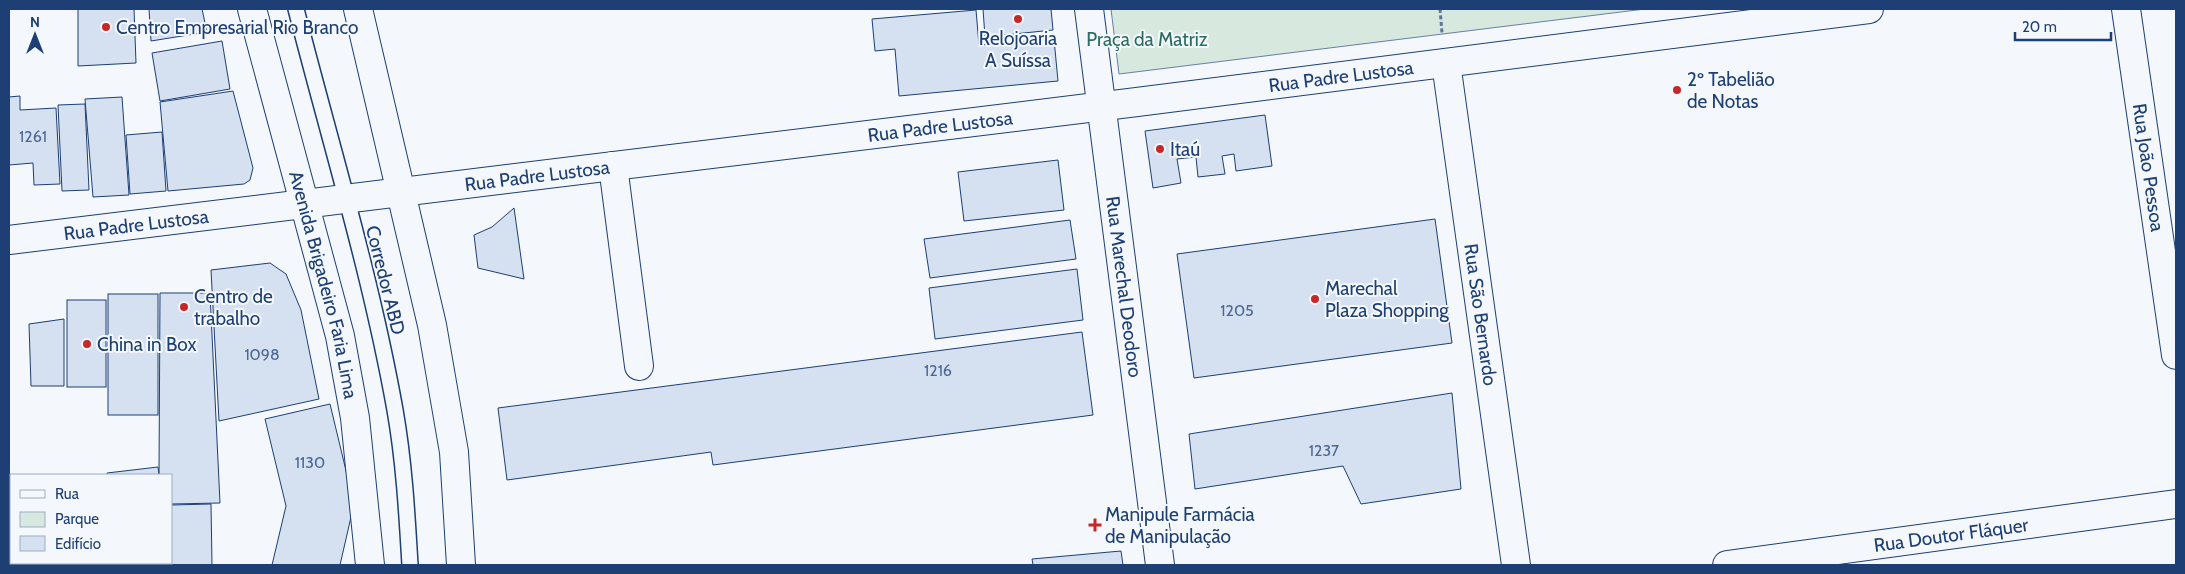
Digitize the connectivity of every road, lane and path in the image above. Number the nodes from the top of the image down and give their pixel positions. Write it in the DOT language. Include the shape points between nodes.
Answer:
graph roads {
  1 [pos="252,9"];
  2 [pos="296,9"];
  3 [pos="358,9"];
  4 [pos="1089,9"];
  5 [pos="1869,9"];
  6 [pos="2126,9"];
  7 [pos="1446,63"];
  8 [pos="1102,107"];
  9 [pos="613,166"];
  10 [pos="400,191"];
  11 [pos="345,198"];
  12 [pos="304,203"];
  13 [pos="9,240"];
  14 [pos="2176,355"];
  15 [pos="640,366"];
  16 [pos="2176,504"];
  17 [pos="370,565"];
  18 [pos="410,565"];
  19 [pos="461,565"];
  20 [pos="1160,565"];
  21 [pos="1516,565"];
  22 [pos="1727,565"];
  1 -- 12 [label="street, Avenida Brigadeiro Faria Lima"];
  2 -- 11 [label="lane, Corredor ABD"];
  3 -- 10 [label="street"];
  4 -- 8 [label="street, Rua Marechal Deodoro"];
  5 -- 7 [label="street, Rua Padre Lustosa"];
  6 -- 14 [label="street, Rua João Pessoa"];
  7 -- 8 [label="street, Rua Padre Lustosa"];
  7 -- 21 [label="street, Rua São Bernardo"];
  8 -- 9 [label="street, Rua Padre Lustosa"];
  8 -- 20 [label="street, Rua Marechal Deodoro"];
  9 -- 10 [label="street, Rua Padre Lustosa"];
  9 -- 15 [label="street"];
  10 -- 11 [label="street, Rua Padre Lustosa"];
  10 -- 19 [label="street" via="431,320 454,452"];
  11 -- 12 [label="street, Rua Padre Lustosa"];
  11 -- 18 [label="lane, Corredor ABD" via="395,412"];
  12 -- 13 [label="street, Rua Padre Lustosa"];
  12 -- 17 [label="street, Avenida Brigadeiro Faria Lima" via="340,336 355,418"];
  16 -- 22 [label="street, Rua Doutor Fláquer"];
}
